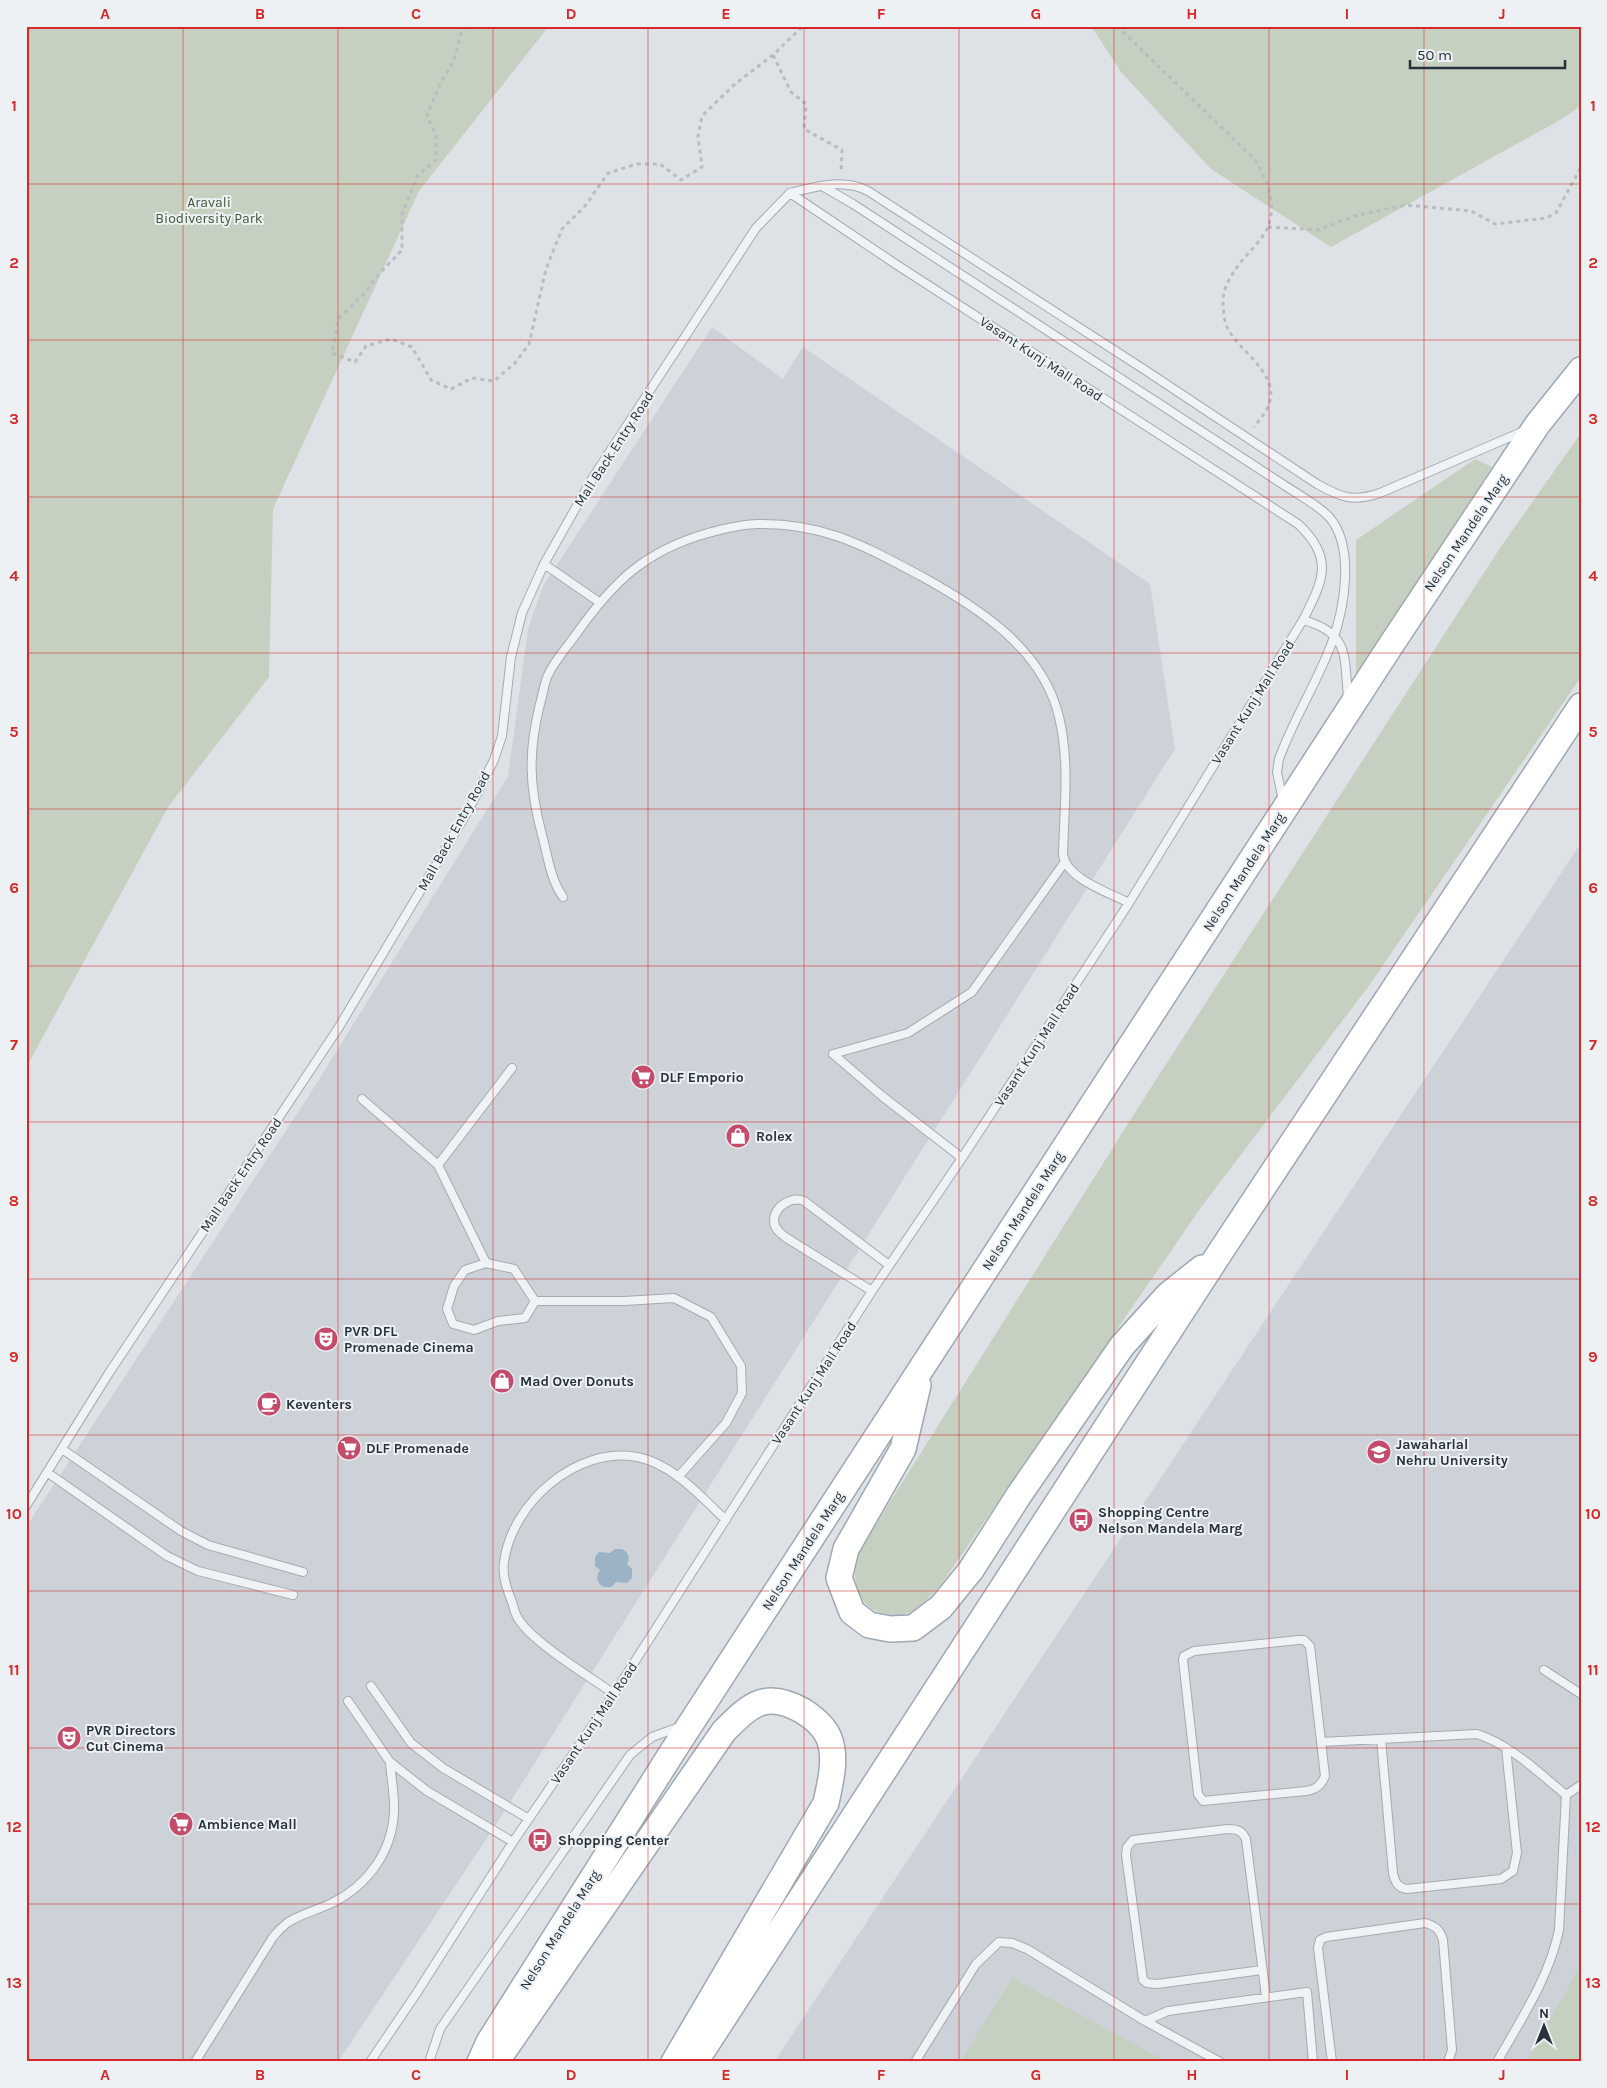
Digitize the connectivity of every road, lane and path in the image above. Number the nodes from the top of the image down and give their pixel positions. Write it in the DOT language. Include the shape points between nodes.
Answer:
graph roads {
  1 [pos="466,26"];
  2 [pos="802,26"];
  3 [pos="1117,26"];
  4 [pos="773,55"];
  5 [pos="1581,167"];
  6 [pos="841,184"];
  7 [pos="822,186"];
  8 [pos="790,193"];
  9 [pos="1268,227"];
  10 [pos="1581,370"];
  11 [pos="1537,425"];
  12 [pos="1246,437"];
  13 [pos="544,564"];
  14 [pos="599,602"];
  15 [pos="1303,620"];
  16 [pos="1335,635"];
  17 [pos="1581,706"];
  18 [pos="1350,709"];
  19 [pos="1285,809"];
  20 [pos="1064,863"];
  21 [pos="563,897"];
  22 [pos="1129,903"];
  23 [pos="512,1068"];
  24 [pos="362,1099"];
  25 [pos="962,1158"];
  26 [pos="438,1165"];
  27 [pos="1219,1254"];
  28 [pos="486,1263"];
  29 [pos="889,1265"];
  30 [pos="872,1291"];
  31 [pos="535,1301"];
  32 [pos="922,1367"];
  33 [pos="62,1449"];
  34 [pos="48,1472"];
  35 [pos="678,1477"];
  36 [pos="26,1506"];
  37 [pos="726,1520"];
  38 [pos="303,1572"];
  39 [pos="293,1595"];
  40 [pos="1544,1670"];
  41 [pos="371,1686"];
  42 [pos="614,1694"];
  43 [pos="1581,1694"];
  44 [pos="348,1702"];
  45 [pos="692,1723"];
  46 [pos="1381,1739"];
  47 [pos="1321,1742"];
  48 [pos="1506,1748"];
  49 [pos="390,1762"];
  50 [pos="1581,1785"];
  51 [pos="1566,1795"];
  52 [pos="529,1819"];
  53 [pos="513,1842"];
  54 [pos="1262,1970"];
  55 [pos="1323,1989"];
  56 [pos="1307,1992"];
  57 [pos="1266,1997"];
  58 [pos="1145,2021"];
  59 [pos="195,2062"];
  60 [pos="370,2062"];
  61 [pos="429,2062"];
  62 [pos="480,2062"];
  63 [pos="496,2062"];
  64 [pos="674,2062"];
  65 [pos="695,2062"];
  66 [pos="914,2062"];
  67 [pos="1220,2062"];
  68 [pos="1312,2062"];
  69 [pos="1332,2062"];
  70 [pos="1448,2062"];
  71 [pos="1497,2062"];
  1 -- 4 [label="path" via="461,32 454,61 427,115 436,136 436,160 418,175 402,214 402,250 338,319 332,354 355,362 366,346 391,339 412,347 431,380 451,389 472,378 494,381 530,344 546,269 562,229 585,206 608,173 637,164 660,164 681,180 702,167 698,136 702,116 735,84"];
  2 -- 4 [label="path"];
  3 -- 9 [label="path" via="1254,159 1270,193"];
  4 -- 6 [label="path" via="791,92 806,104 804,129 842,150"];
  5 -- 9 [label="path" via="1556,213 1546,218 1495,224 1471,211 1406,205 1354,216 1318,230"];
  6 -- 7 [label="lane"];
  6 -- 12 [label="lane" via="868,191"];
  7 -- 8 [label="lane"];
  7 -- 16 [label="lane, Vasant Kunj Mall Road" via="1329,516 1337,529 1346,566 1344,596"];
  8 -- 13 [label="lane, Mall Back Entry Road" via="756,228 592,479"];
  8 -- 15 [label="lane, Vasant Kunj Mall Road" via="1298,524 1312,537 1323,564 1317,593"];
  9 -- 12 [label="path" via="1233,272 1223,294 1227,327 1265,376 1271,392 1265,412"];
  10 -- 11 [label="main road, Nelson Mandela Marg"];
  11 -- 12 [label="lane" via="1362,499 1343,498"];
  11 -- 18 [label="main road, Nelson Mandela Marg"];
  13 -- 14 [label="lane"];
  13 -- 33 [label="lane, Mall Back Entry Road" via="522,613 511,656 502,736 494,760 468,811 339,1028 109,1372"];
  14 -- 20 [label="lane" via="633,570 665,548 719,530 757,524 837,534 932,582 1009,636 1026,652 1052,693 1060,718 1065,772"];
  14 -- 21 [label="lane" via="549,672 532,742 531,783 538,821 551,874"];
  15 -- 16 [label="lane"];
  15 -- 22 [label="lane, Vasant Kunj Mall Road"];
  16 -- 18 [label="lane" via="1344,650"];
  16 -- 19 [label="lane, Vasant Kunj Mall Road" via="1279,759 1277,772"];
  17 -- 27 [label="main road"];
  18 -- 19 [label="main road, Nelson Mandela Marg"];
  19 -- 32 [label="main road, Nelson Mandela Marg"];
  20 -- 22 [label="lane" via="1076,876"];
  20 -- 25 [label="lane" via="972,992 908,1033 833,1054"];
  22 -- 25 [label="lane, Vasant Kunj Mall Road"];
  23 -- 26 [label="lane"];
  24 -- 26 [label="lane"];
  25 -- 29 [label="lane, Vasant Kunj Mall Road"];
  26 -- 28 [label="lane"];
  27 -- 32 [label="main road" via="1168,1295 1122,1346 1019,1495 972,1570 941,1607 913,1628 890,1629 869,1625 852,1612 839,1578 846,1549 903,1449"];
  27 -- 65 [label="main road"];
  28 -- 31 [label="lane" via="514,1269"];
  28 -- 31 [label="lane" via="465,1270 454,1286 447,1309 453,1324 474,1330 498,1321 525,1318"];
  29 -- 30 [label="lane, Vasant Kunj Mall Road"];
  29 -- 30 [label="lane" via="804,1200 788,1200 776,1214 777,1230"];
  30 -- 37 [label="lane, Vasant Kunj Mall Road"];
  31 -- 35 [label="lane" via="674,1298 711,1317 741,1366 742,1393 726,1423"];
  32 -- 45 [label="main road, Nelson Mandela Marg"];
  33 -- 34 [label="lane, Mall Back Entry Road"];
  33 -- 38 [label="lane" via="181,1532 201,1542"];
  34 -- 36 [label="lane, Mall Back Entry Road"];
  34 -- 39 [label="lane" via="167,1556 198,1572"];
  35 -- 37 [label="lane"];
  35 -- 42 [label="lane" via="658,1463 636,1457 611,1456 583,1464 557,1477 528,1507 512,1534 504,1562 505,1583 518,1619 532,1635"];
  37 -- 42 [label="lane, Vasant Kunj Mall Road"];
  40 -- 43 [label="lane"];
  41 -- 52 [label="lane" via="411,1743 443,1768"];
  42 -- 52 [label="lane, Vasant Kunj Mall Road"];
  44 -- 49 [label="lane"];
  45 -- 61 [label="lane" via="652,1737 630,1755 440,2029"];
  45 -- 62 [label="main road, Nelson Mandela Marg" via="489,2042"];
  46 -- 47 [label="lane"];
  46 -- 48 [label="lane" via="1476,1734"];
  46 -- 48 [label="lane" via="1393,1874 1397,1885 1407,1889 1501,1879 1513,1871 1517,1854"];
  47 -- 47 [label="lane" via="1310,1646 1304,1640 1194,1651 1184,1656 1198,1794 1204,1801 1319,1787 1325,1776"];
  48 -- 51 [label="lane"];
  49 -- 53 [label="lane" via="427,1791"];
  49 -- 59 [label="lane" via="394,1812 389,1841 379,1862 366,1880 351,1891 333,1903 288,1923 272,1937"];
  50 -- 51 [label="lane"];
  51 -- 71 [label="lane" via="1556,1946 1545,1977"];
  52 -- 53 [label="lane, Vasant Kunj Mall Road"];
  53 -- 60 [label="lane, Vasant Kunj Mall Road"];
  54 -- 54 [label="lane" via="1243,1833 1228,1829 1133,1840 1126,1855 1147,1984"];
  54 -- 57 [label="lane"];
  55 -- 56 [label="lane"];
  55 -- 69 [label="lane"];
  55 -- 70 [label="lane" via="1320,1940 1416,1925 1434,1926 1441,1931 1443,1940 1452,2050"];
  56 -- 57 [label="lane"];
  56 -- 68 [label="lane"];
  57 -- 58 [label="lane" via="1168,2011"];
  58 -- 66 [label="lane" via="1027,1949 999,1942 976,1964"];
  58 -- 67 [label="lane"];
  63 -- 64 [label="main road, Nelson Mandela Marg" via="724,1732 744,1711 766,1700 787,1702 816,1719 829,1738 832,1760 826,1803"];
}
